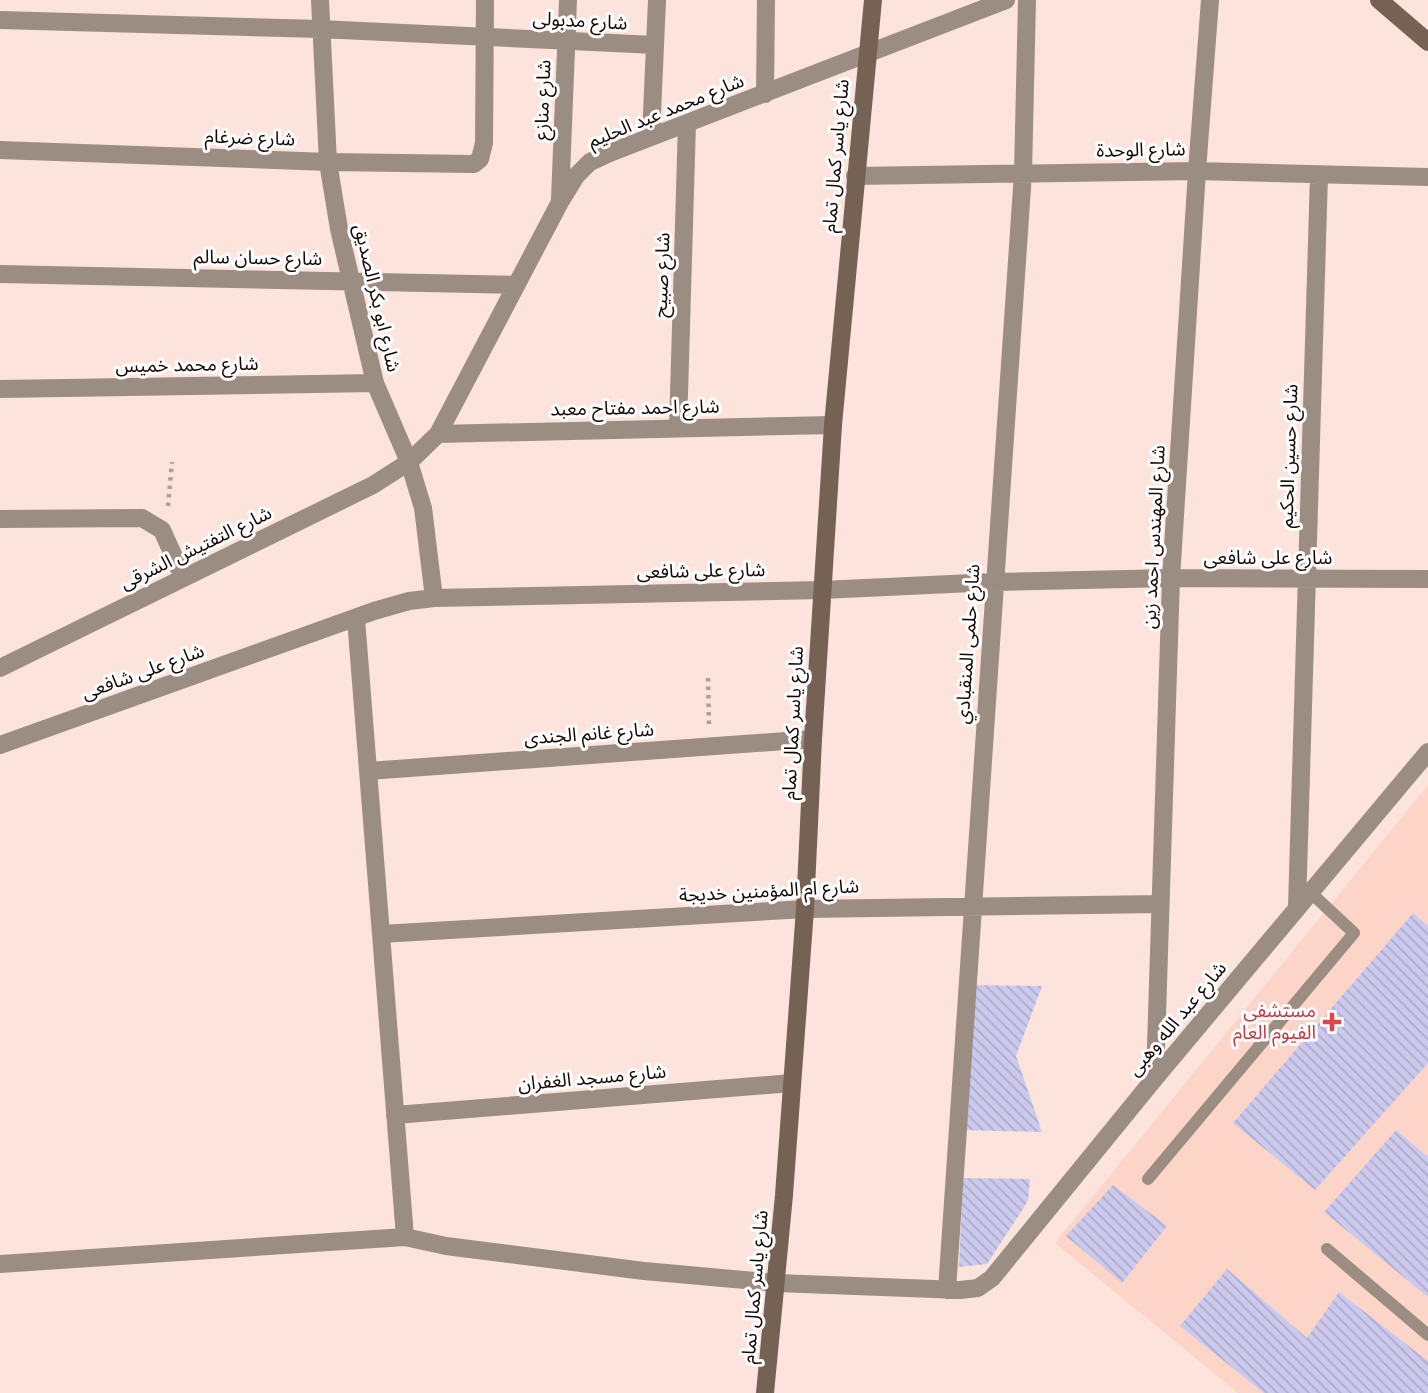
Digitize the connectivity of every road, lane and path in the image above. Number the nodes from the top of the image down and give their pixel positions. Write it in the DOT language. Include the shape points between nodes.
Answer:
graph roads {
  1 [pos="320,0"];
  2 [pos="485,0"];
  3 [pos="568,0"];
  4 [pos="657,0"];
  5 [pos="765,0"];
  6 [pos="873,0"];
  7 [pos="1006,0"];
  8 [pos="1027,0"];
  9 [pos="1210,0"];
  10 [pos="1379,0"];
  11 [pos="0,20"];
  12 [pos="320,29"];
  13 [pos="484,37"];
  14 [pos="566,41"];
  15 [pos="1428,42"];
  16 [pos="655,45"];
  17 [pos="867,55"];
  18 [pos="765,94"];
  19 [pos="687,123"];
  20 [pos="651,136"];
  21 [pos="0,150"];
  22 [pos="328,162"];
  23 [pos="1197,171"];
  24 [pos="1023,173"];
  25 [pos="1319,175"];
  26 [pos="855,176"];
  27 [pos="1428,177"];
  28 [pos="560,202"];
  29 [pos="0,274"];
  30 [pos="350,281"];
  31 [pos="516,285"];
  32 [pos="375,383"];
  33 [pos="0,389"];
  34 [pos="833,425"];
  35 [pos="678,428"];
  36 [pos="438,434"];
  37 [pos="409,461"];
  38 [pos="172,462"];
  39 [pos="0,519"];
  40 [pos="166,537"];
  41 [pos="183,577"];
  42 [pos="1171,578"];
  43 [pos="1307,579"];
  44 [pos="1428,579"];
  45 [pos="994,582"];
  46 [pos="822,590"];
  47 [pos="434,597"];
  48 [pos="356,619"];
  49 [pos="0,668"];
  50 [pos="708,678"];
  51 [pos="813,739"];
  52 [pos="0,745"];
  53 [pos="709,746"];
  54 [pos="1428,752"];
  55 [pos="368,771"];
  56 [pos="1310,892"];
  57 [pos="1160,904"];
  58 [pos="971,906"];
  59 [pos="1297,907"];
  60 [pos="805,909"];
  61 [pos="381,934"];
  62 [pos="1155,1078"];
  63 [pos="792,1083"];
  64 [pos="396,1115"];
  65 [pos="1148,1180"];
  66 [pos="405,1237"];
  67 [pos="1327,1249"];
  68 [pos="0,1264"];
  69 [pos="777,1283"];
  70 [pos="947,1290"];
  71 [pos="1428,1335"];
  72 [pos="765,1393"];
  1 -- 12 [label="street, شارع ابو بكر الصديق"];
  2 -- 13 [label="street"];
  3 -- 14 [label="street, شارع منازع"];
  4 -- 16 [label="street"];
  5 -- 18 [label="street"];
  6 -- 17 [label="street, شارع ياسر كمال تمام"];
  7 -- 17 [label="street, شارع محمد عبد الحليم"];
  8 -- 24 [label="street, شارع حلمى المنقبادي"];
  9 -- 23 [label="street, شارع المهندس احمد زين"];
  10 -- 15 [label="street"];
  11 -- 12 [label="street, شارع مدبولى"];
  12 -- 13 [label="street, شارع مدبولى"];
  12 -- 22 [label="street, شارع ابو بكر الصديق"];
  13 -- 14 [label="street, شارع مدبولى"];
  13 -- 22 [label="street, شارع ضرغام" via="484,143 474,164"];
  14 -- 16 [label="street, شارع مدبولى"];
  14 -- 28 [label="street, شارع منازع"];
  16 -- 20 [label="street"];
  17 -- 18 [label="street, شارع محمد عبد الحليم"];
  17 -- 26 [label="street, شارع ياسر كمال تمام"];
  18 -- 19 [label="street, شارع محمد عبد الحليم"];
  19 -- 20 [label="street, شارع محمد عبد الحليم"];
  19 -- 35 [label="street, شارع صبيح"];
  20 -- 28 [label="street, شارع محمد عبد الحليم" via="590,162"];
  21 -- 22 [label="street, شارع ضرغام"];
  22 -- 30 [label="street, شارع ابو بكر الصديق"];
  23 -- 24 [label="street, شارع الوحدة"];
  23 -- 25 [label="street, شارع الوحدة"];
  23 -- 42 [label="street, شارع المهندس احمد زين"];
  24 -- 26 [label="street, شارع الوحدة"];
  24 -- 45 [label="street, شارع حلمى المنقبادي"];
  25 -- 27 [label="street, شارع الوحدة"];
  25 -- 43 [label="street, شارع حسين الحكيم"];
  26 -- 34 [label="street, شارع ياسر كمال تمام"];
  28 -- 31 [label="street, شارع محمد عبد الحليم"];
  29 -- 30 [label="street, شارع حسان سالم"];
  30 -- 31 [label="street, شارع حسان سالم"];
  30 -- 32 [label="street, شارع ابو بكر الصديق"];
  31 -- 36 [label="street, شارع محمد عبد الحليم"];
  32 -- 33 [label="street, شارع محمد خميس"];
  32 -- 37 [label="street, شارع ابو بكر الصديق"];
  34 -- 35 [label="street, شارع احمد مفتاح معبد"];
  34 -- 46 [label="street, شارع ياسر كمال تمام"];
  35 -- 36 [label="street, شارع احمد مفتاح معبد"];
  36 -- 37 [label="street, شارع محمد عبد الحليم"];
  37 -- 41 [label="street, شارع التفتيش الشرقى" via="373,485"];
  37 -- 47 [label="street, شارع ابو بكر الصديق" via="423,508"];
  38 -- 40 [label="path"];
  39 -- 40 [label="street" via="142,518 156,524"];
  40 -- 41 [label="street"];
  41 -- 49 [label="street, شارع التفتيش الشرقى"];
  42 -- 43 [label="street, شارع على شافعى"];
  42 -- 45 [label="street, شارع على شافعى"];
  42 -- 57 [label="street, شارع المهندس احمد زين"];
  43 -- 44 [label="street, شارع على شافعى"];
  43 -- 59 [label="street, شارع حسين الحكيم"];
  45 -- 46 [label="street, شارع على شافعى"];
  45 -- 58 [label="street, شارع حلمى المنقبادي"];
  46 -- 47 [label="street, شارع على شافعى"];
  46 -- 51 [label="street, شارع ياسر كمال تمام"];
  47 -- 48 [label="street, شارع على شافعى"];
  48 -- 52 [label="street, شارع على شافعى"];
  48 -- 55 [label="street"];
  50 -- 53 [label="path"];
  51 -- 53 [label="street, شارع غانم الجندى"];
  51 -- 60 [label="street, شارع ياسر كمال تمام"];
  53 -- 55 [label="street, شارع غانم الجندى"];
  54 -- 56 [label="street, شارع عبد الله وهبى"];
  55 -- 61 [label="street"];
  56 -- 59 [label="street, شارع عبد الله وهبى"];
  56 -- 65 [label="lane" via="1354,933"];
  57 -- 58 [label="street, شارع ام المؤمنين خديجة"];
  57 -- 62 [label="street, شارع المهندس احمد زين"];
  58 -- 60 [label="street, شارع ام المؤمنين خديجة"];
  58 -- 70 [label="street, شارع حلمى المنقبادي"];
  59 -- 62 [label="street, شارع عبد الله وهبى"];
  60 -- 61 [label="street, شارع ام المؤمنين خديجة"];
  60 -- 63 [label="street, شارع ياسر كمال تمام"];
  61 -- 64 [label="street"];
  62 -- 70 [label="street, شارع عبد الله وهبى" via="992,1278 969,1290"];
  63 -- 64 [label="street, شارع مسجد الغفران"];
  63 -- 69 [label="street, شارع ياسر كمال تمام"];
  64 -- 66 [label="street"];
  66 -- 68 [label="street, شارع عبد الله وهبى"];
  66 -- 69 [label="street, شارع عبد الله وهبى" via="645,1271"];
  67 -- 71 [label="lane"];
  69 -- 70 [label="street, شارع عبد الله وهبى"];
  69 -- 72 [label="street, شارع ياسر كمال تمام"];
}
